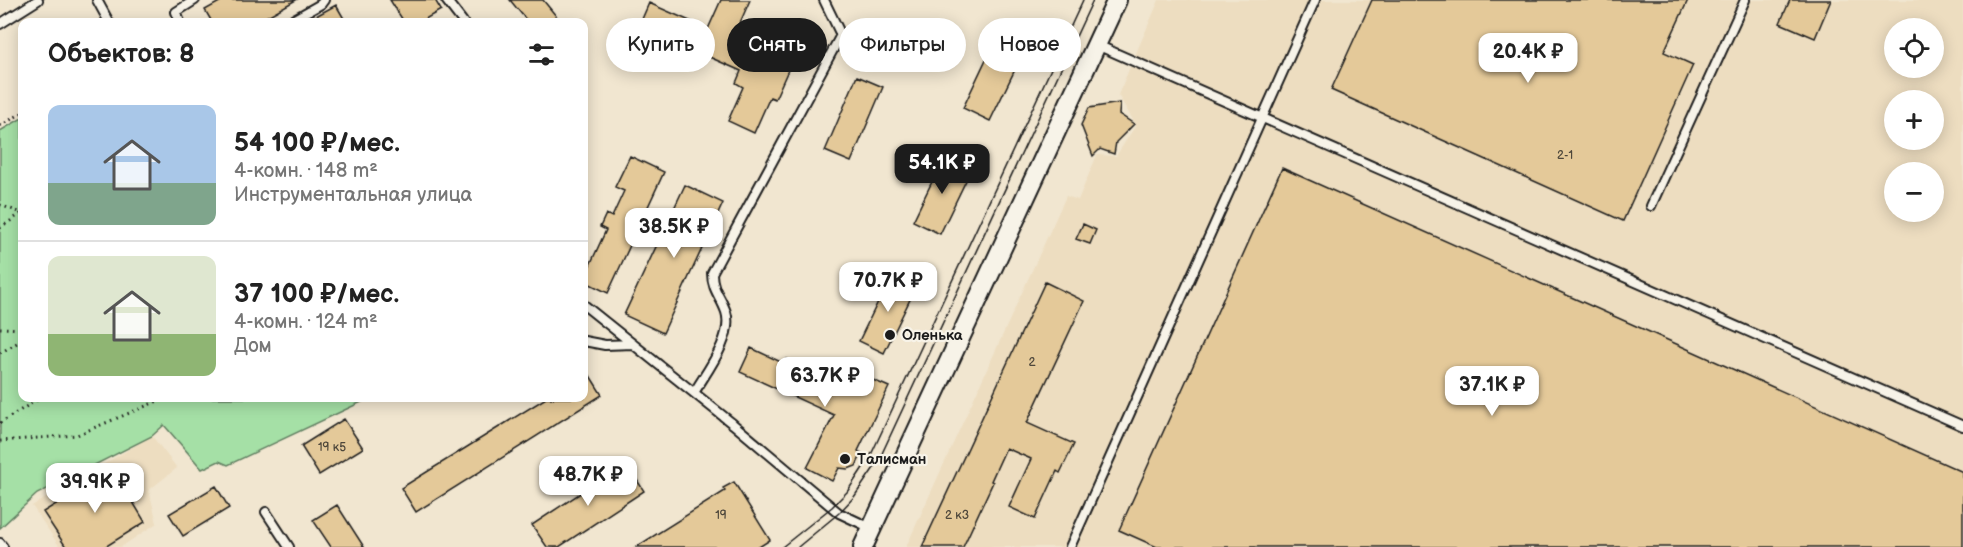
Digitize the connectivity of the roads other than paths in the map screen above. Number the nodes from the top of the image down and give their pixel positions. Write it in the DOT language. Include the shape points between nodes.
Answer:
graph roads {
  1 [pos="38,0"];
  2 [pos="97,0"];
  3 [pos="195,0"];
  4 [pos="324,0"];
  5 [pos="447,0"];
  6 [pos="824,0"];
  7 [pos="1117,0"];
  8 [pos="1315,0"];
  9 [pos="1745,0"];
  10 [pos="107,18"];
  11 [pos="178,18"];
  12 [pos="296,18"];
  13 [pos="460,18"];
  14 [pos="0,24"];
  15 [pos="1096,45"];
  16 [pos="1261,117"];
  17 [pos="1651,206"];
  18 [pos="588,308"];
  19 [pos="588,342"];
  20 [pos="633,344"];
  21 [pos="694,393"];
  22 [pos="1963,426"];
  23 [pos="266,512"];
  24 [pos="871,528"];
  25 [pos="0,543"];
  26 [pos="3,547"];
  27 [pos="289,547"];
  28 [pos="863,547"];
  29 [pos="1070,547"];
  1 -- 14 [label="lane"];
  2 -- 10 [label="lane"];
  3 -- 11 [label="lane" via="176,12"];
  4 -- 12 [label="lane"];
  5 -- 13 [label="lane"];
  6 -- 21 [label="lane" via="841,35 712,273 712,285 727,314 726,339"];
  7 -- 15 [label="street"];
  8 -- 16 [label="lane"];
  9 -- 17 [label="lane"];
  15 -- 16 [label="lane"];
  15 -- 24 [label="street"];
  16 -- 22 [label="lane"];
  16 -- 29 [label="lane"];
  18 -- 20 [label="lane"];
  19 -- 20 [label="lane"];
  20 -- 21 [label="lane"];
  21 -- 24 [label="lane" via="839,513"];
  23 -- 27 [label="lane"];
  24 -- 28 [label="street"];
  25 -- 26 [label="lane"];
}
